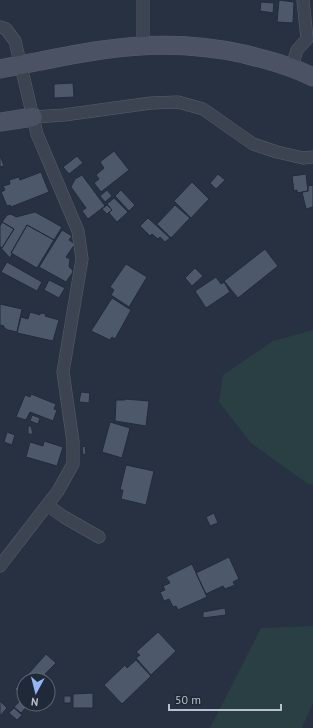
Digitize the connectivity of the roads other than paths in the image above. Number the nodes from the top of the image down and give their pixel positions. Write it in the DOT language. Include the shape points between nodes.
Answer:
graph roads {
  1 [pos="143,0"];
  2 [pos="303,0"];
  3 [pos="0,27"];
  4 [pos="310,40"];
  5 [pos="143,44"];
  6 [pos="21,65"];
  7 [pos="292,66"];
  8 [pos="0,69"];
  9 [pos="313,77"];
  10 [pos="0,79"];
  11 [pos="32,117"];
  12 [pos="0,122"];
  13 [pos="313,157"];
  14 [pos="47,505"];
  15 [pos="99,537"];
  16 [pos="0,566"];
  1 -- 5 [label="street"];
  2 -- 4 [label="street"];
  3 -- 6 [label="street" via="6,29 15,41"];
  4 -- 7 [label="street" via="297,50"];
  5 -- 6 [label="street"];
  5 -- 7 [label="street" via="214,47"];
  6 -- 8 [label="street"];
  6 -- 10 [label="street"];
  6 -- 11 [label="street"];
  7 -- 9 [label="street"];
  11 -- 12 [label="street"];
  11 -- 13 [label="street" via="178,102 202,109 253,144 303,158"];
  11 -- 14 [label="street" via="53,175 78,231 82,259 63,372 73,442 73,464"];
  14 -- 15 [label="street" via="64,518"];
  14 -- 16 [label="street"];
}
